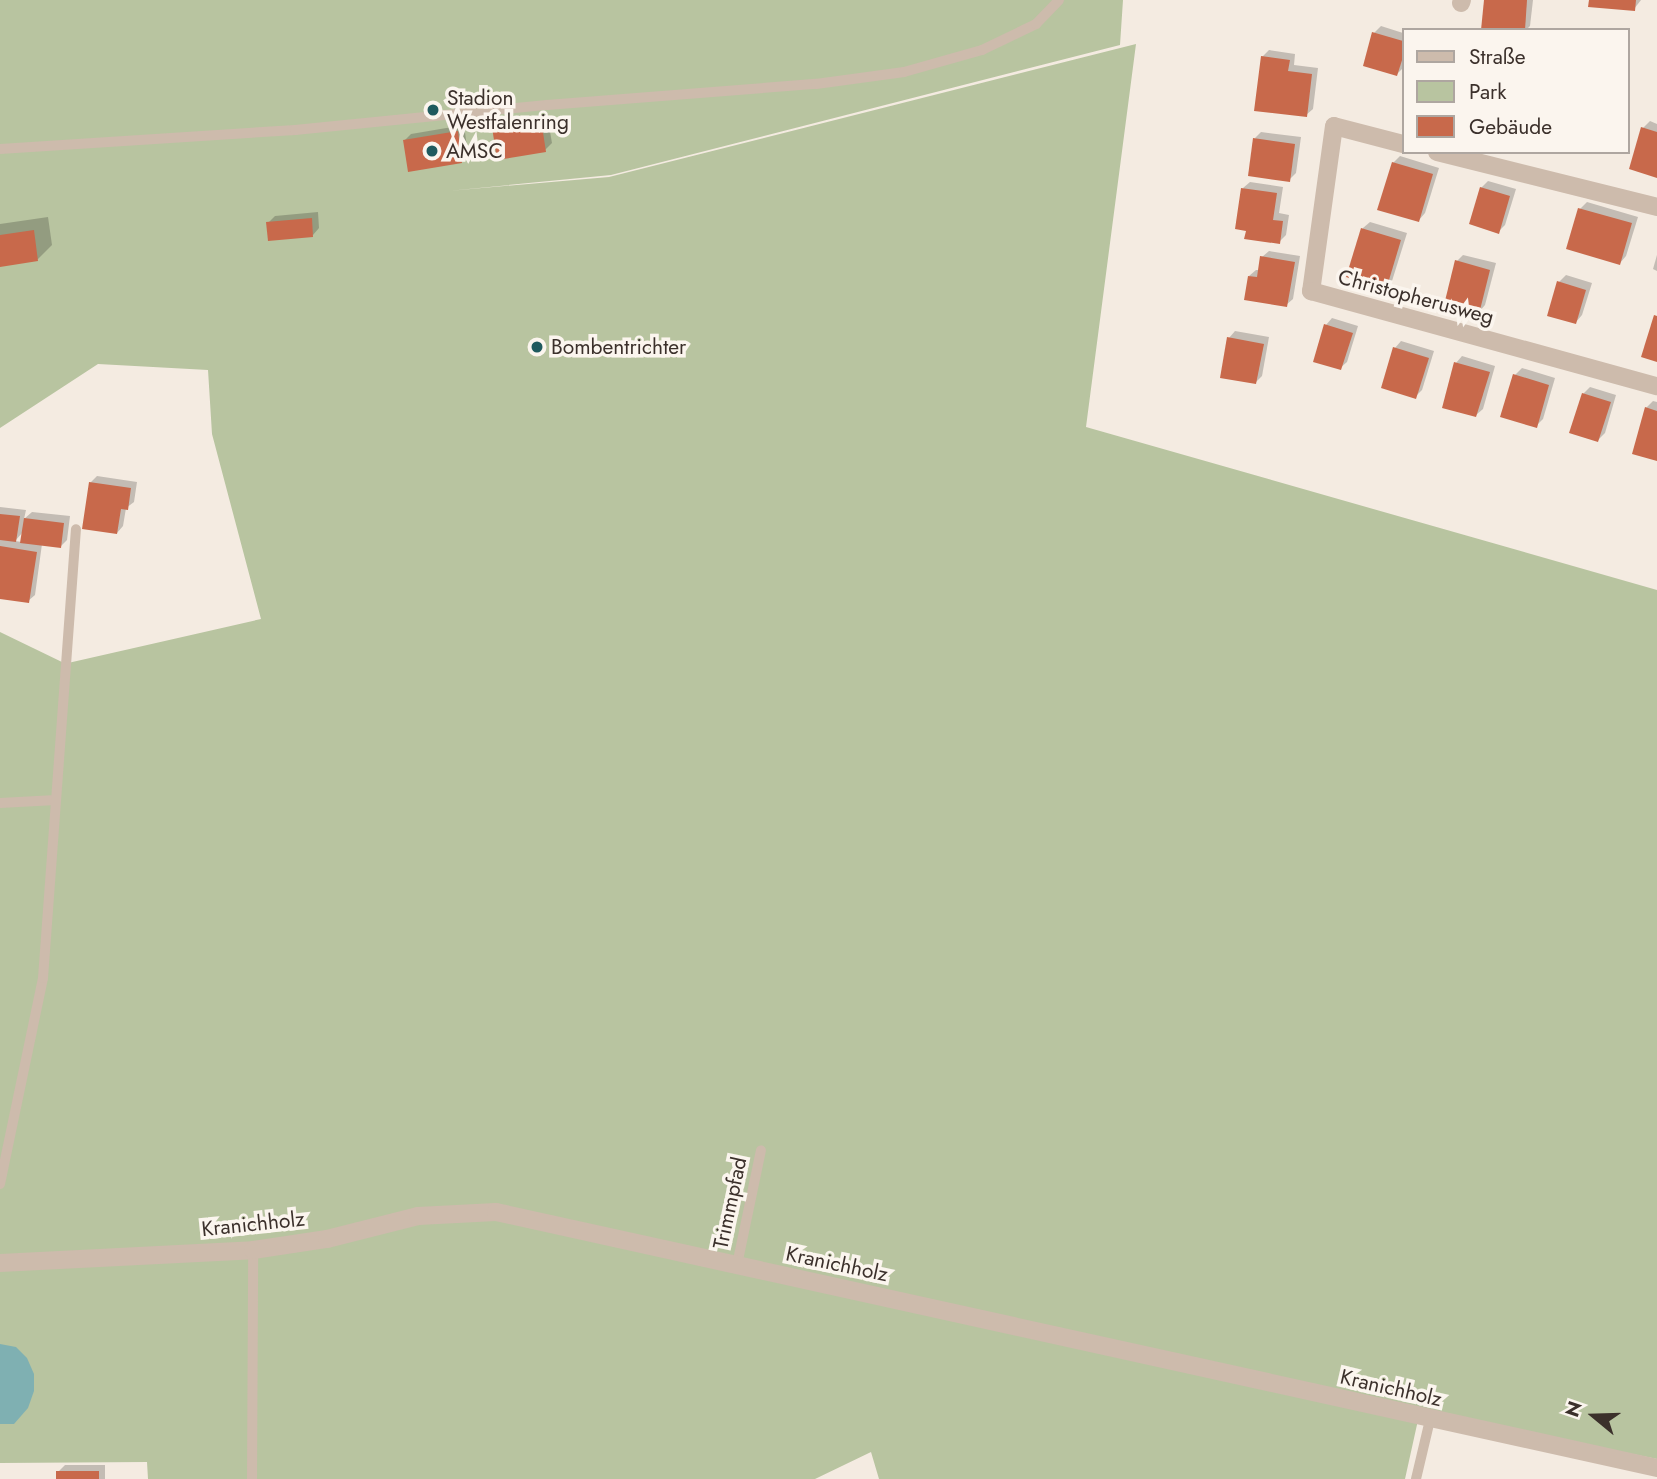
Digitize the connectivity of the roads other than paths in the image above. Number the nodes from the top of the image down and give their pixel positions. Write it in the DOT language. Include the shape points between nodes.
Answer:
graph roads {
  1 [pos="1059,0"];
  2 [pos="1402,144"];
  3 [pos="0,149"];
  4 [pos="1445,154"];
  5 [pos="1657,207"];
  6 [pos="1657,386"];
  7 [pos="76,529"];
  8 [pos="56,800"];
  9 [pos="0,803"];
  10 [pos="761,1150"];
  11 [pos="0,1184"];
  12 [pos="253,1250"];
  13 [pos="0,1263"];
  14 [pos="737,1265"];
  15 [pos="1430,1420"];
  16 [pos="1657,1468"];
  17 [pos="252,1479"];
  18 [pos="1416,1479"];
  1 -- 3 [label="lane" via="1036,24 982,50 904,72 816,84 295,130"];
  2 -- 6 [label="street, Christopherusweg" via="1334,126 1311,291"];
  4 -- 5 [label="street"];
  7 -- 8 [label="lane"];
  8 -- 9 [label="lane"];
  8 -- 11 [label="lane" via="43,978"];
  10 -- 14 [label="lane, Trimmpfad"];
  12 -- 13 [label="street, Kranichholz"];
  12 -- 14 [label="street, Kranichholz" via="327,1239 418,1216 496,1212"];
  12 -- 17 [label="lane"];
  14 -- 15 [label="street, Kranichholz"];
  15 -- 16 [label="street, Kranichholz"];
  15 -- 18 [label="lane"];
}
